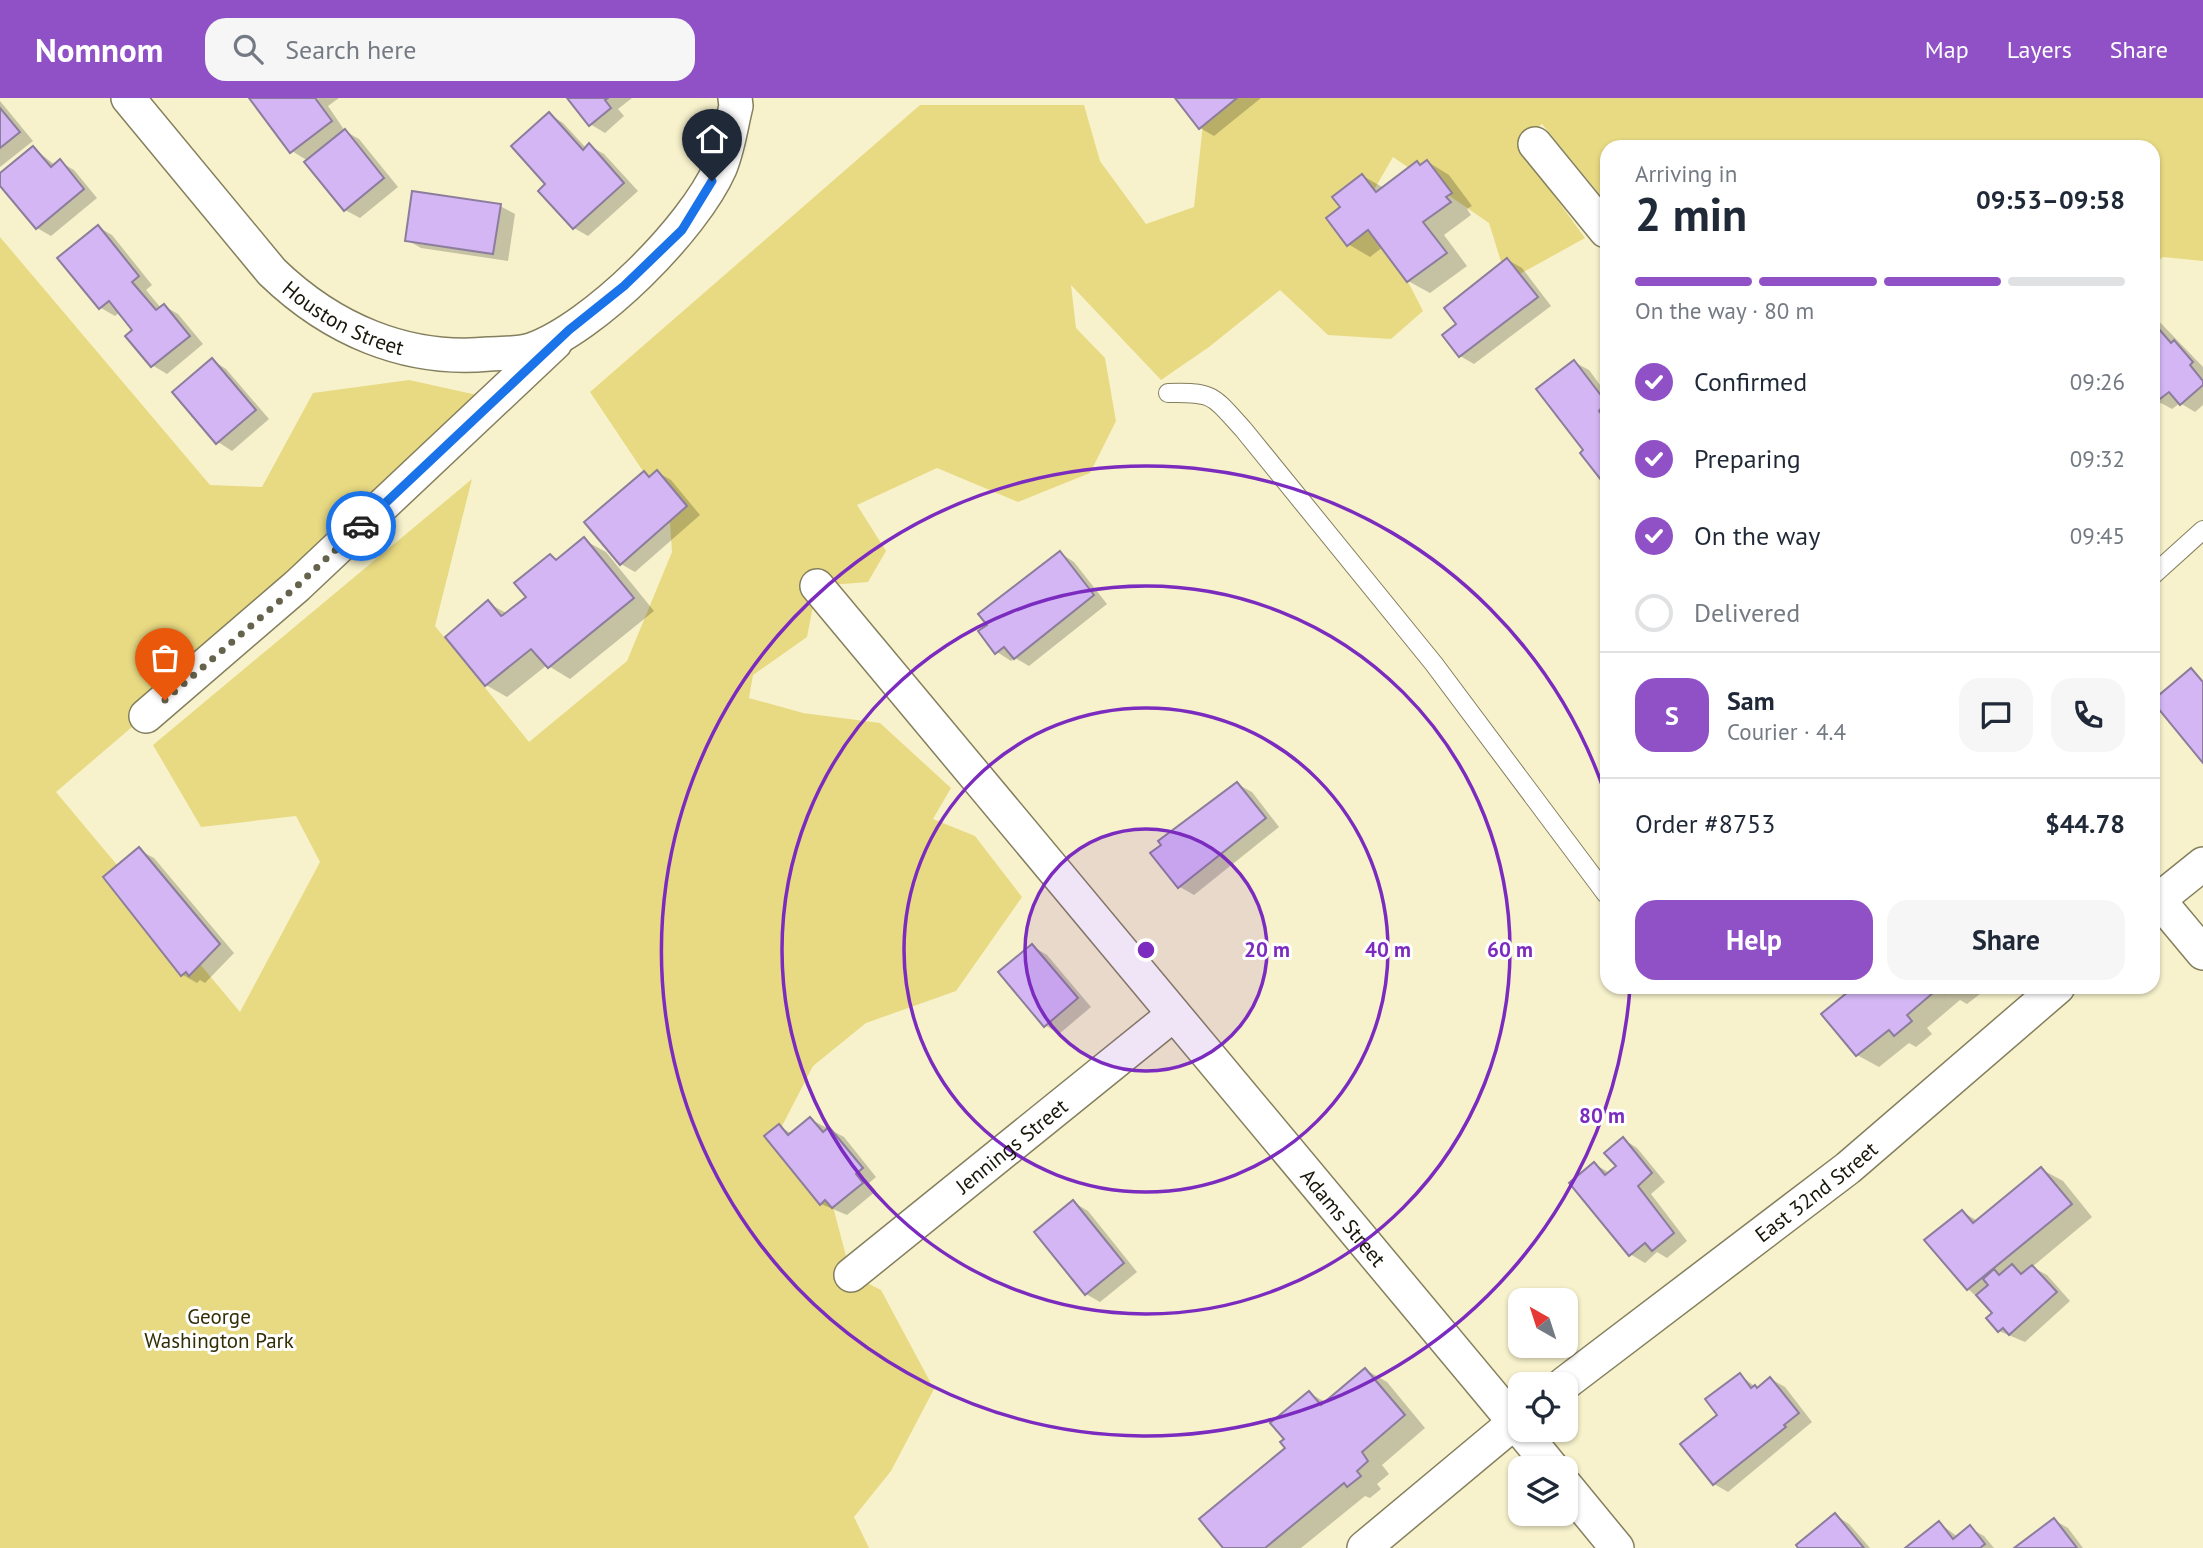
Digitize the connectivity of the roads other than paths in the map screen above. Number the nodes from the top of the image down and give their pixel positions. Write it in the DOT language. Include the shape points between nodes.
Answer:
graph roads {
  1 [pos="128,98"];
  2 [pos="735,98"];
  3 [pos="1535,144"];
  4 [pos="1600,224"];
  5 [pos="569,330"];
  6 [pos="1168,393"];
  7 [pos="2203,530"];
  8 [pos="2160,569"];
  9 [pos="817,586"];
  10 [pos="146,716"];
  11 [pos="2203,864"];
  12 [pos="1600,886"];
  13 [pos="2160,895"];
  14 [pos="2160,905"];
  15 [pos="2203,953"];
  16 [pos="2050,994"];
  17 [pos="1173,1015"];
  18 [pos="851,1275"];
  19 [pos="1578,1373"];
  20 [pos="1508,1412"];
  21 [pos="1508,1434"];
  22 [pos="1532,1442"];
  23 [pos="1543,1456"];
  24 [pos="1578,1501"];
  25 [pos="1364,1548"];
  26 [pos="1617,1548"];
  1 -- 5 [label="street, Houston Street" via="272,272 348,328 393,346 448,356 530,350"];
  2 -- 5 [label="street, Houston Street" via="720,168 682,230"];
  3 -- 4 [label="street"];
  5 -- 10 [label="street" via="297,586"];
  6 -- 12 [label="lane" via="1201,393 1218,402 1243,429 1434,664"];
  7 -- 8 [label="lane"];
  9 -- 17 [label="street, Adams Street"];
  11 -- 13 [label="street"];
  14 -- 15 [label="street"];
  16 -- 19 [label="street, East 32nd Street" via="1849,1168"];
  17 -- 18 [label="street, Jennings Street"];
  17 -- 20 [label="street, Adams Street"];
  21 -- 25 [label="street"];
  22 -- 23 [label="street, Adams Street"];
  24 -- 26 [label="street"];
}
